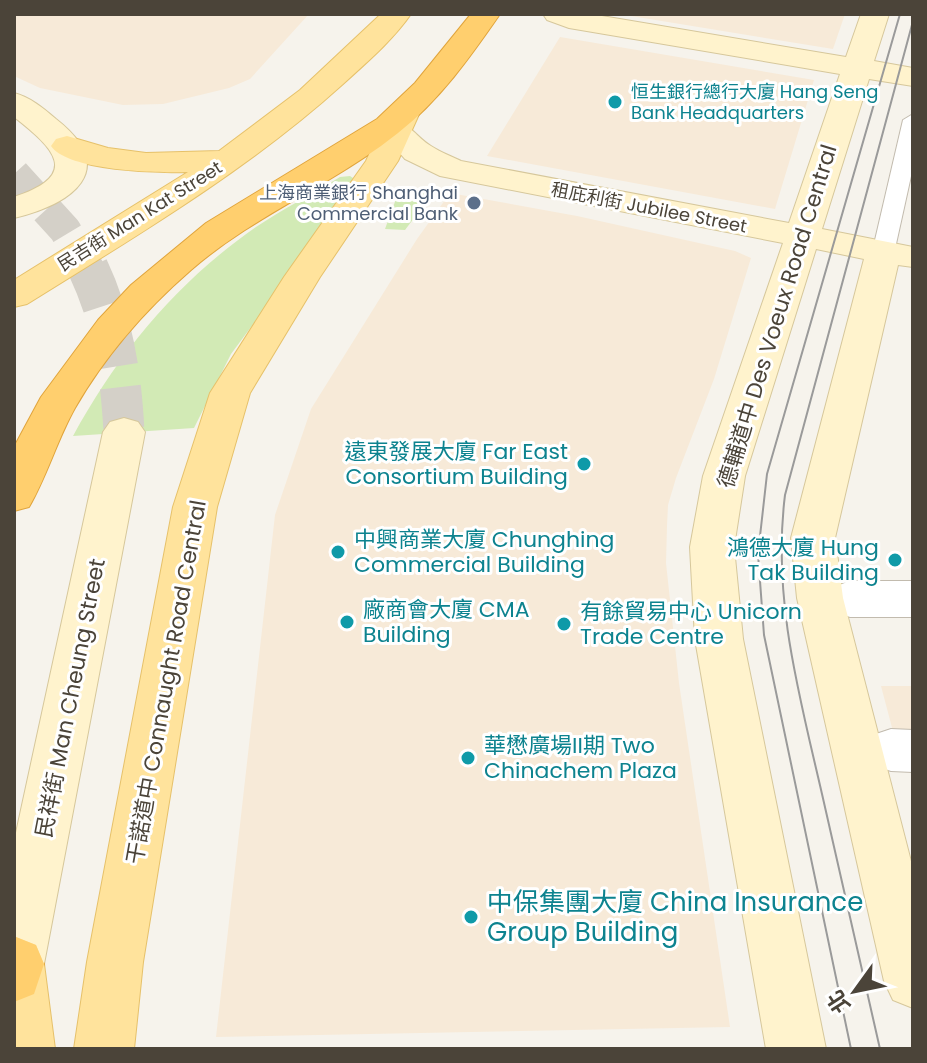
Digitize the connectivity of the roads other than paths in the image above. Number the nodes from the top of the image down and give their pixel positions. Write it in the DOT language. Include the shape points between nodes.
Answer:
graph roads {
  1 [pos="397,14"];
  2 [pos="486,14"];
  3 [pos="557,14"];
  4 [pos="875,14"];
  5 [pos="857,68"];
  6 [pos="913,77"];
  7 [pos="14,102"];
  8 [pos="913,120"];
  9 [pos="400,122"];
  10 [pos="67,146"];
  11 [pos="228,160"];
  12 [pos="14,208"];
  13 [pos="801,238"];
  14 [pos="898,255"];
  15 [pos="14,296"];
  16 [pos="124,432"];
  17 [pos="14,496"];
  18 [pos="850,599"];
  19 [pos="913,599"];
  20 [pos="15,970"];
  21 [pos="913,981"];
  22 [pos="25,1049"];
  23 [pos="104,1049"];
  24 [pos="796,1049"];
  1 -- 11 [label="main road, 民吉街 Man Kat Street" via="348,66"];
  2 -- 9 [label="highway, 干諾道中 Connaught Road Central"];
  3 -- 5 [label="main road"];
  4 -- 5 [label="main road, 德輔道中 Des Voeux Road Central"];
  5 -- 6 [label="main road"];
  5 -- 13 [label="main road, 德輔道中 Des Voeux Road Central"];
  7 -- 10 [label="main road"];
  8 -- 14 [label="lane"];
  9 -- 13 [label="main road, 租庇利街 Jubilee Street" via="417,152 452,169"];
  9 -- 17 [label="highway" via="221,229 130,305 79,368 37,438"];
  9 -- 23 [label="main road, 干諾道中 Connaught Road Central" via="382,161 230,393 195,507"];
  10 -- 11 [label="main road" via="115,162"];
  10 -- 12 [label="main road" via="70,177 56,193"];
  11 -- 15 [label="main road, 民吉街 Man Kat Street"];
  13 -- 14 [label="main road, 租庇利街 Jubilee Street"];
  13 -- 24 [label="main road, 德輔道中 Des Voeux Road Central" via="724,476 712,547 719,639"];
  14 -- 21 [label="main road" via="813,538 827,626"];
  16 -- 20 [label="main road, 民祥街 Man Cheung Street"];
  18 -- 19 [label="street"];
  20 -- 22 [label="main road"];
}
